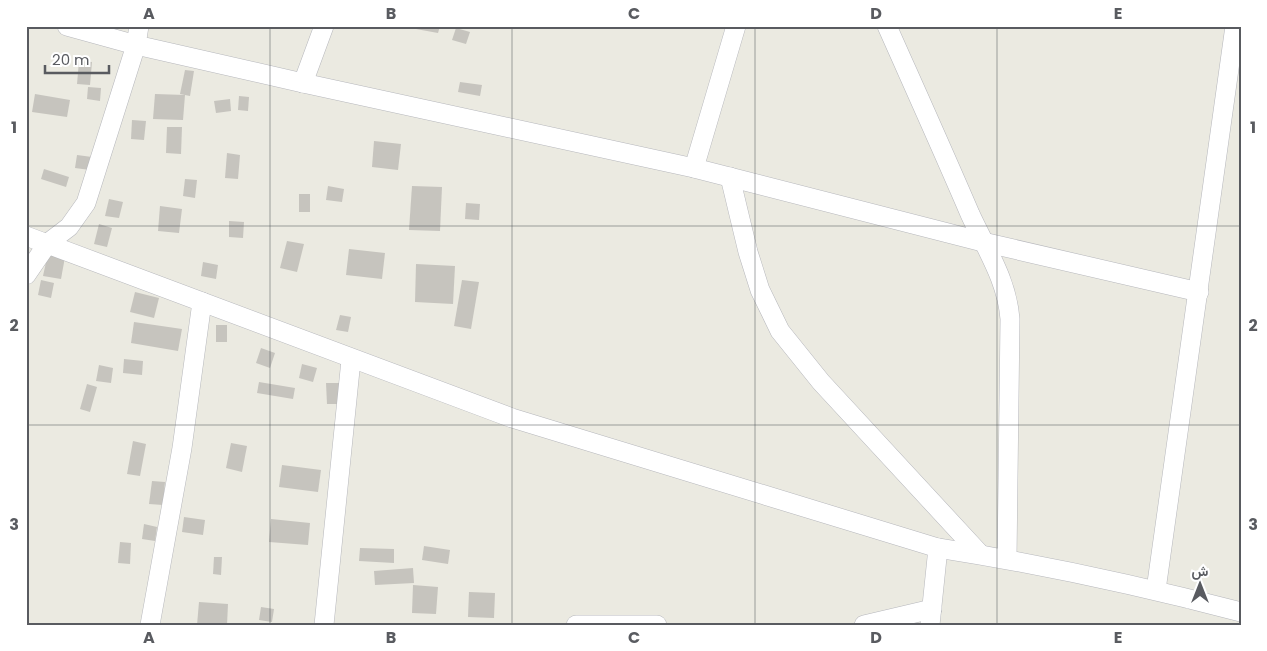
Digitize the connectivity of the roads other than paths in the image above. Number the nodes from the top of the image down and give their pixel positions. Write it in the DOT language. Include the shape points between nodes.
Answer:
graph roads {
  1 [pos="67,26"];
  2 [pos="138,26"];
  3 [pos="324,26"];
  4 [pos="736,26"];
  5 [pos="887,26"];
  6 [pos="1235,26"];
  7 [pos="136,45"];
  8 [pos="303,83"];
  9 [pos="694,168"];
  10 [pos="730,177"];
  11 [pos="26,236"];
  12 [pos="983,242"];
  13 [pos="48,243"];
  14 [pos="26,275"];
  15 [pos="1198,292"];
  16 [pos="202,302"];
  17 [pos="351,360"];
  18 [pos="938,548"];
  19 [pos="980,554"];
  20 [pos="1006,559"];
  21 [pos="1156,590"];
  22 [pos="1241,612"];
  23 [pos="931,617"];
  24 [pos="150,625"];
  25 [pos="324,625"];
  26 [pos="576,625"];
  27 [pos="657,625"];
  28 [pos="864,625"];
  1 -- 7 [label="street"];
  2 -- 7 [label="street"];
  3 -- 8 [label="street"];
  4 -- 9 [label="street"];
  5 -- 12 [label="street"];
  6 -- 15 [label="street"];
  7 -- 8 [label="street"];
  7 -- 13 [label="street" via="86,203 69,227"];
  8 -- 9 [label="street"];
  9 -- 10 [label="street"];
  10 -- 12 [label="street"];
  10 -- 19 [label="street" via="760,290 780,331 827,389"];
  11 -- 13 [label="street"];
  12 -- 15 [label="street"];
  12 -- 20 [label="street" via="1009,298"];
  13 -- 14 [label="street"];
  13 -- 16 [label="street"];
  15 -- 21 [label="street"];
  16 -- 17 [label="street"];
  16 -- 24 [label="street" via="182,448"];
  17 -- 18 [label="street" via="512,418"];
  17 -- 25 [label="street"];
  18 -- 19 [label="street"];
  18 -- 23 [label="street"];
  19 -- 20 [label="street"];
  20 -- 21 [label="street"];
  21 -- 22 [label="street"];
  23 -- 28 [label="street"];
  26 -- 27 [label="street"];
}
